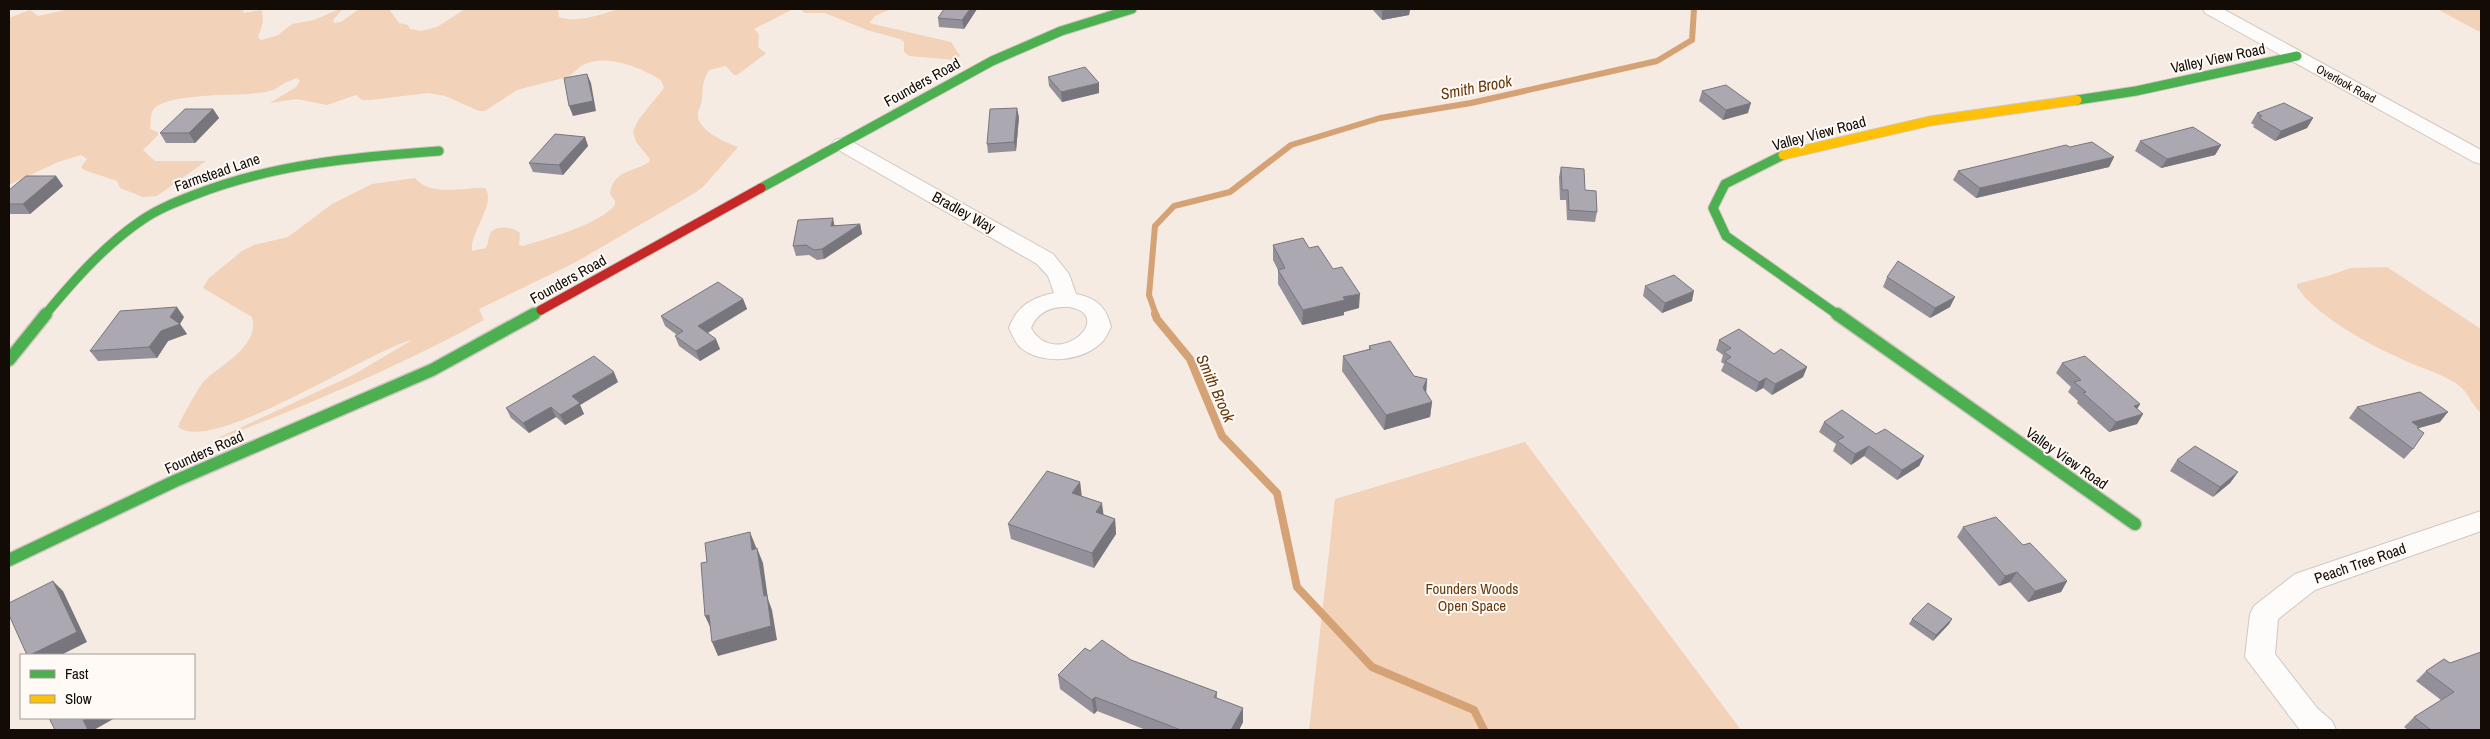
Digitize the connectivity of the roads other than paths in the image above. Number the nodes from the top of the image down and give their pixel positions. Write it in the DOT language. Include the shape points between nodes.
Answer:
graph roads {
  1 [pos="2212,9"];
  2 [pos="1123,10"];
  3 [pos="2297,56"];
  4 [pos="842,144"];
  5 [pos="439,151"];
  6 [pos="2481,158"];
  7 [pos="1067,300"];
  8 [pos="9,360"];
  9 [pos="2481,521"];
  10 [pos="2135,524"];
  11 [pos="9,560"];
  12 [pos="2321,730"];
  1 -- 3 [label="street, Overlook Road"];
  2 -- 4 [label="street, Founders Road" via="1009,53"];
  3 -- 6 [label="street, Overlook Road"];
  3 -- 10 [label="street, Valley View Road" via="2136,92 1930,121 1783,156 1725,184 1713,208 1726,236"];
  4 -- 7 [label="street, Bradley Way" via="1026,246 1058,274"];
  4 -- 11 [label="street, Founders Road" via="432,370 175,481"];
  5 -- 8 [label="street, Farmstead Lane" via="336,158 266,170 191,194 139,221 86,267"];
  9 -- 12 [label="street, Peach Tree Road" via="2305,582 2264,614 2260,657 2306,718"];
}
